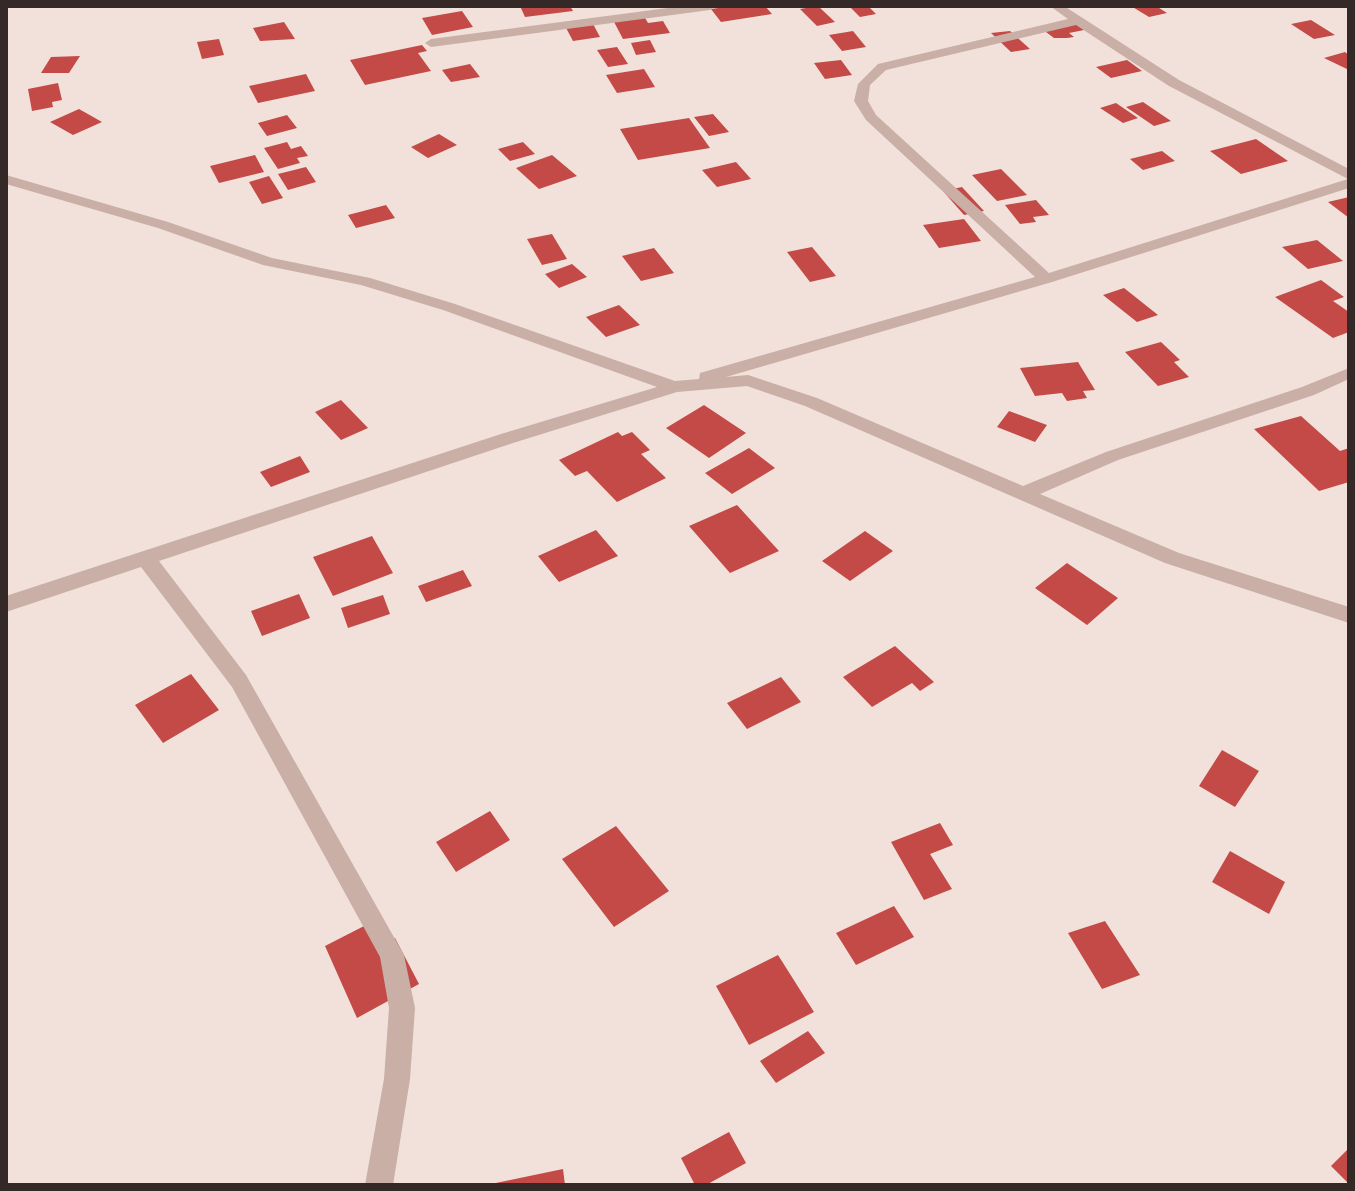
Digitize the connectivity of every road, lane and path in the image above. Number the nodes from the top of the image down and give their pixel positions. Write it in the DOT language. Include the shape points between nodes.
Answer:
graph roads {
  1 [pos="710,6"];
  2 [pos="1056,6"];
  3 [pos="1076,21"];
  4 [pos="431,43"];
  5 [pos="1349,175"];
  6 [pos="6,179"];
  7 [pos="1349,183"];
  8 [pos="1046,279"];
  9 [pos="1349,373"];
  10 [pos="674,387"];
  11 [pos="1025,493"];
  12 [pos="146,559"];
  13 [pos="6,604"];
  14 [pos="1349,615"];
  15 [pos="379,1185"];
  1 -- 4 [label="street"];
  2 -- 3 [label="street"];
  3 -- 5 [label="street" via="1174,83"];
  3 -- 8 [label="street" via="882,67 864,84 861,101 871,117"];
  6 -- 10 [label="street" via="268,262 364,281"];
  7 -- 8 [label="street"];
  8 -- 10 [label="street"];
  9 -- 11 [label="street" via="1112,456"];
  10 -- 11 [label="street" via="748,380"];
  10 -- 12 [label="street" via="418,465"];
  11 -- 14 [label="street" via="1172,558"];
  12 -- 13 [label="street"];
  12 -- 15 [label="street" via="239,681 392,955 402,1008 397,1079"];
}
